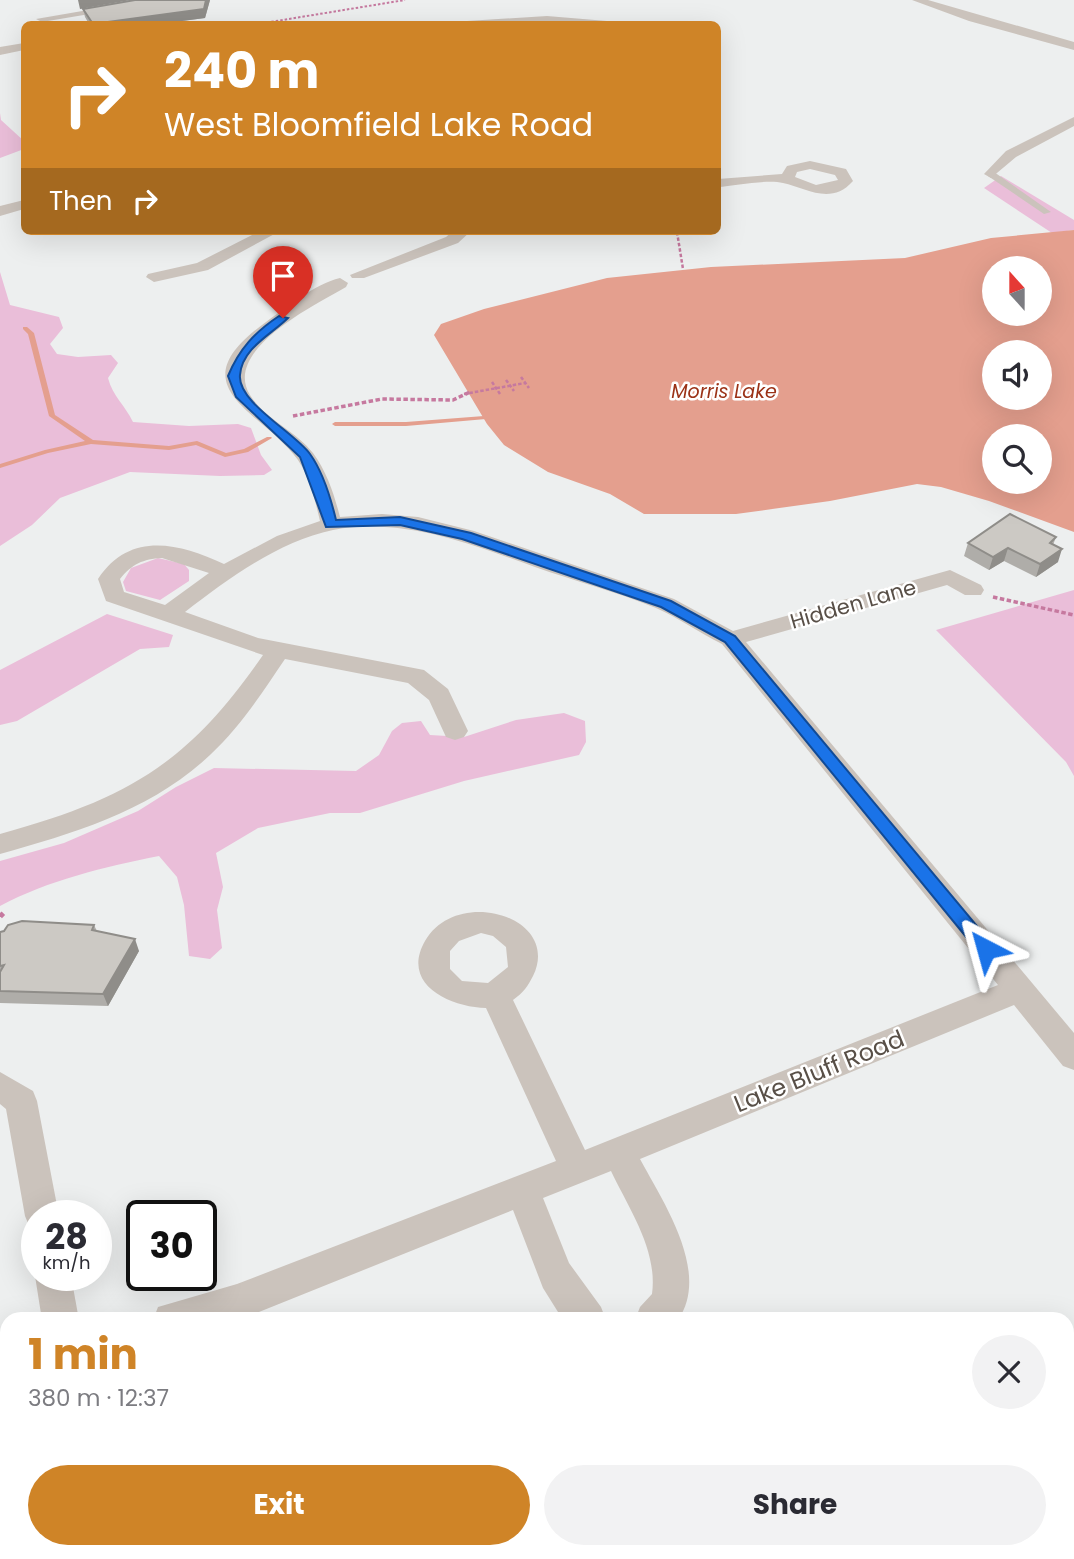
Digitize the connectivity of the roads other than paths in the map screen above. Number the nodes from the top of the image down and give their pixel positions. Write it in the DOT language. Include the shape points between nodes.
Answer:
graph roads {
  1 [pos="142,0"];
  2 [pos="168,0"];
  3 [pos="917,0"];
  4 [pos="121,6"];
  5 [pos="42,18"];
  6 [pos="515,21"];
  7 [pos="571,21"];
  8 [pos="1074,46"];
  9 [pos="21,48"];
  10 [pos="0,51"];
  11 [pos="1074,121"];
  12 [pos="991,174"];
  13 [pos="787,178"];
  14 [pos="721,183"];
  15 [pos="21,205"];
  16 [pos="0,211"];
  17 [pos="1047,212"];
  18 [pos="264,235"];
  19 [pos="458,235"];
  20 [pos="155,276"];
  21 [pos="331,524"];
  22 [pos="222,571"];
  23 [pos="973,590"];
  24 [pos="167,614"];
  25 [pos="730,639"];
  26 [pos="278,651"];
  27 [pos="455,731"];
  28 [pos="0,844"];
  29 [pos="1020,990"];
  30 [pos="495,994"];
  31 [pos="1074,1056"];
  32 [pos="0,1086"];
  33 [pos="619,1152"];
  34 [pos="576,1168"];
  35 [pos="522,1189"];
  36 [pos="39,1200"];
  37 [pos="56,1291"];
  38 [pos="60,1312"];
  39 [pos="201,1312"];
  40 [pos="580,1312"];
  41 [pos="660,1312"];
  1 -- 4 [label="street"];
  2 -- 4 [label="street"];
  3 -- 8 [label="street"];
  4 -- 5 [label="street"];
  6 -- 7 [label="street"];
  9 -- 10 [label="street"];
  11 -- 12 [label="street" via="1011,154"];
  12 -- 17 [label="lane"];
  13 -- 14 [label="street"];
  15 -- 16 [label="street"];
  18 -- 20 [label="street" via="202,267"];
  19 -- 21 [label="street" via="349,279 261,333 242,356 234,376 240,395 305,456"];
  21 -- 22 [label="street" via="269,546"];
  21 -- 25 [label="street" via="418,523 466,536 666,604"];
  22 -- 24 [label="street"];
  22 -- 24 [label="street" via="159,550 115,569 109,579 114,596"];
  23 -- 25 [label="street, Hidden Lane" via="950,577"];
  24 -- 26 [label="street"];
  25 -- 29 [label="street"];
  26 -- 27 [label="street" via="415,676 439,695"];
  26 -- 28 [label="street" via="223,727 168,777 99,814"];
  29 -- 31 [label="street"];
  29 -- 33 [label="street, Lake Bluff Road"];
  30 -- 34 [label="street"];
  32 -- 36 [label="street" via="21,1101"];
  33 -- 34 [label="street, Lake Bluff Road"];
  33 -- 41 [label="street" via="672,1272 670,1301"];
  34 -- 35 [label="street, Lake Bluff Road"];
  35 -- 39 [label="street, Lake Bluff Road" via="237,1302"];
  35 -- 40 [label="street" via="560,1285"];
  37 -- 38 [label="street"];
}
